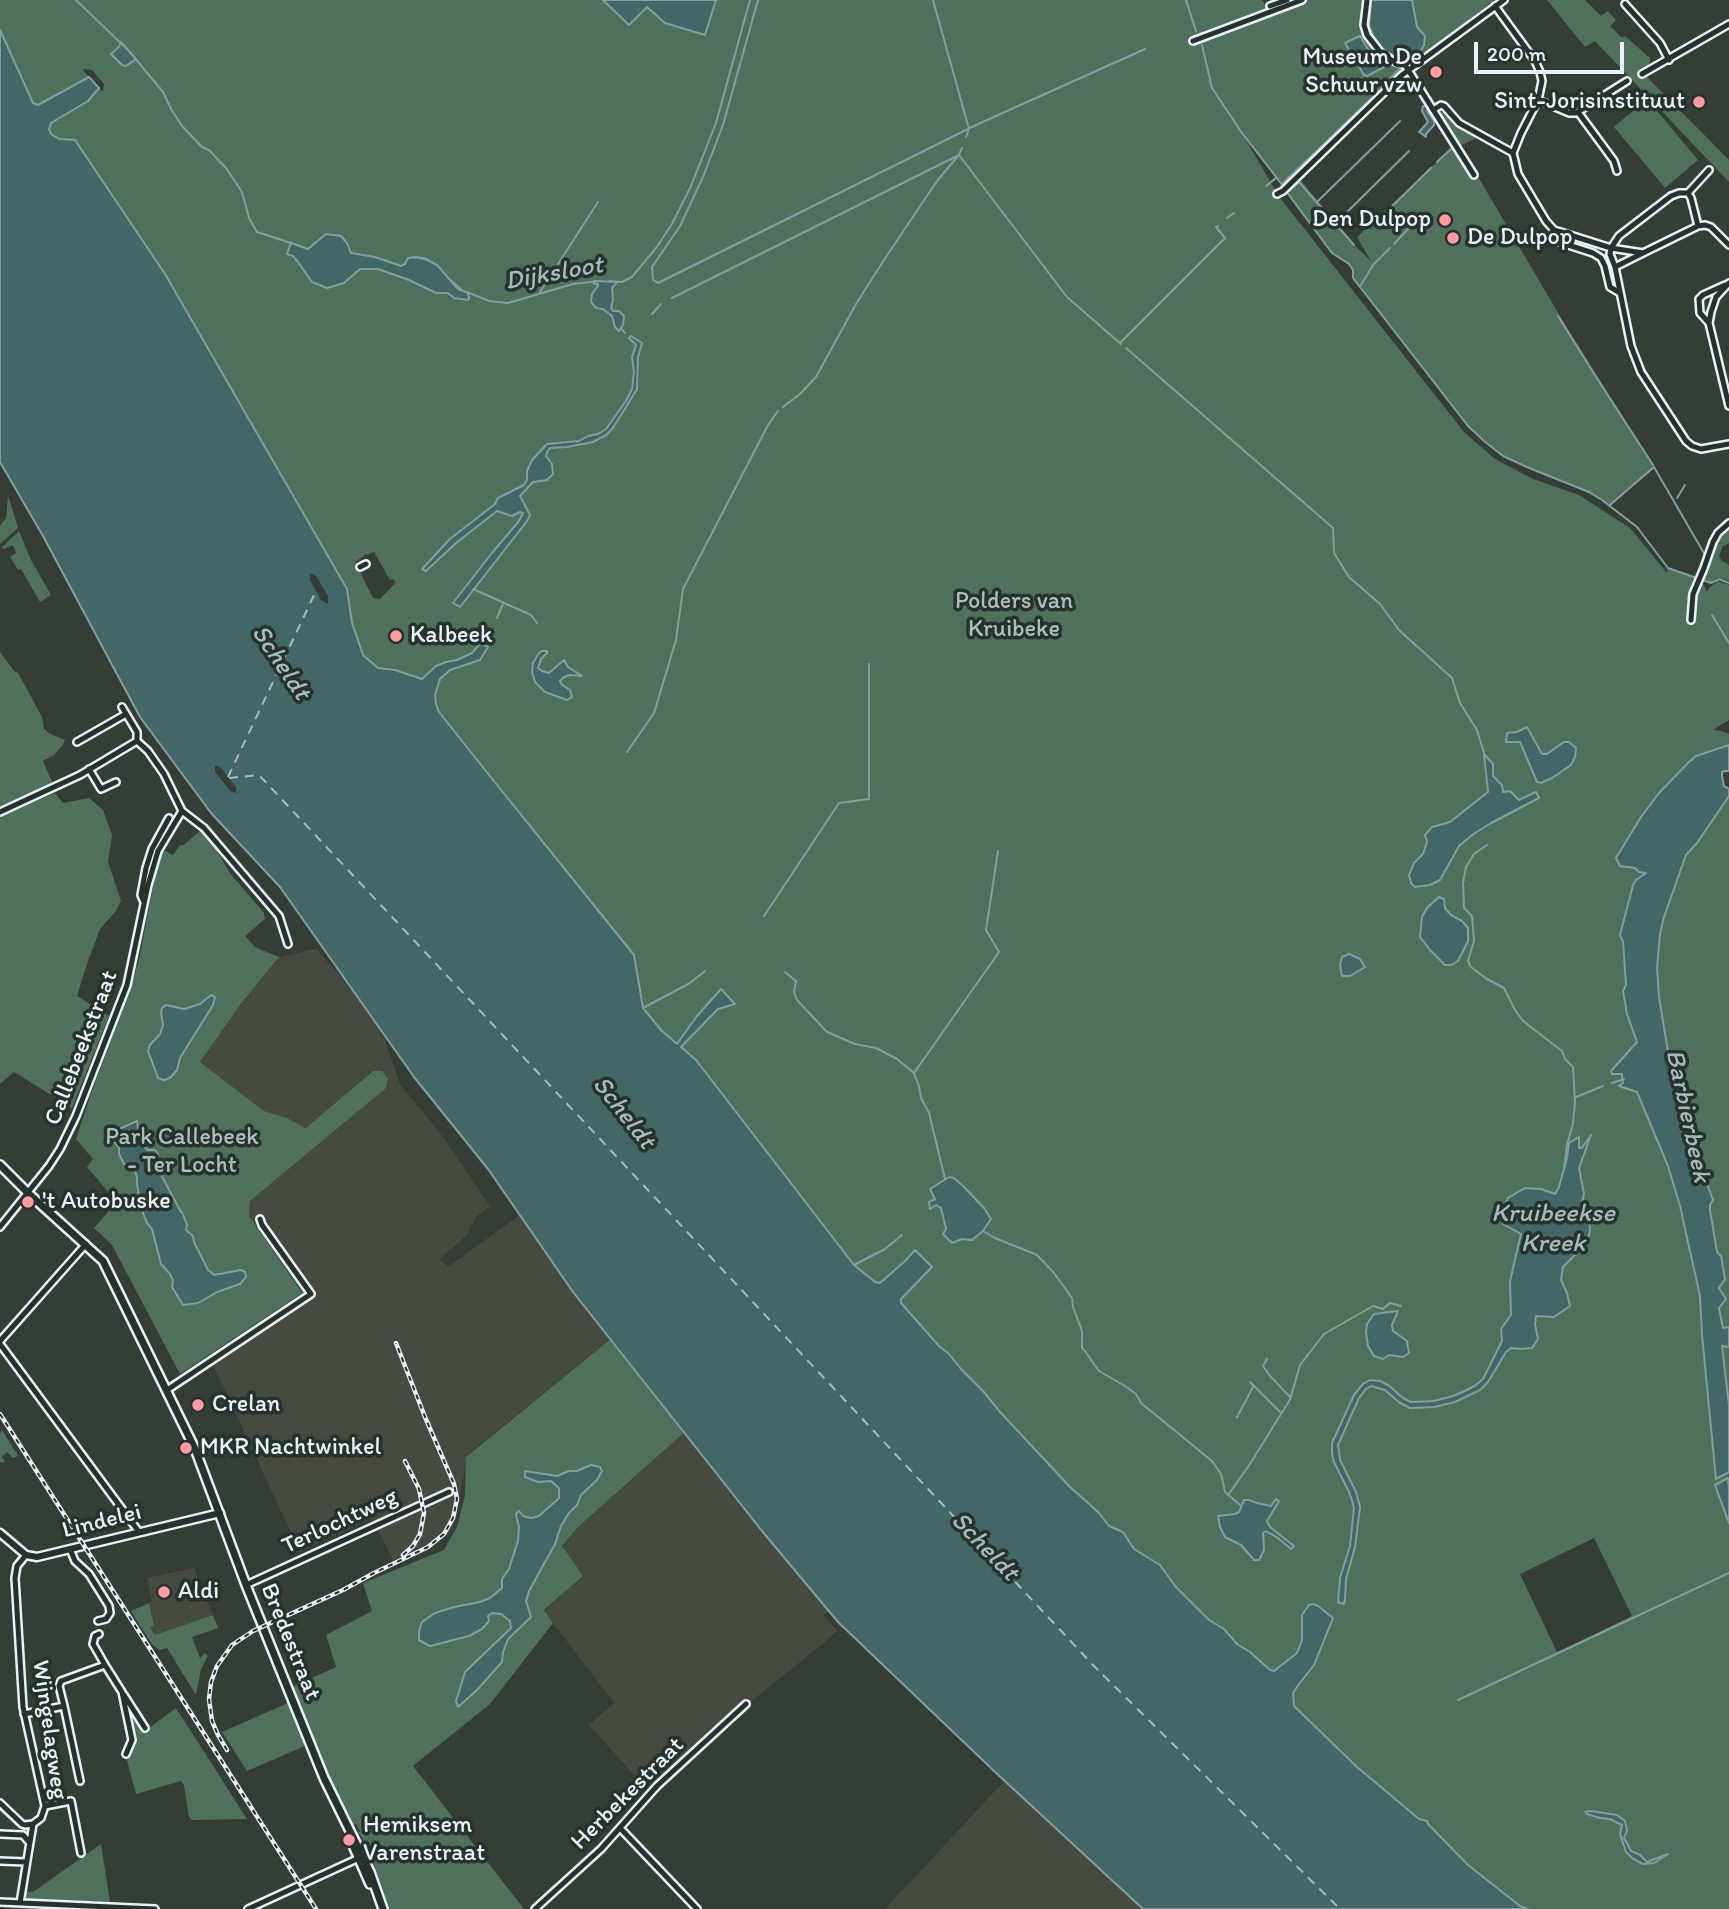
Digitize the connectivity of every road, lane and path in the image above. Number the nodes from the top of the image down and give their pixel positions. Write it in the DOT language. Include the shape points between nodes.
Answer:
graph roads {
  1 [pos="1287,0"];
  2 [pos="1302,0"];
  3 [pos="1367,0"];
  4 [pos="1504,0"];
  5 [pos="1625,4"];
  6 [pos="1270,6"];
  7 [pos="1495,6"];
  8 [pos="1729,24"];
  9 [pos="1193,41"];
  10 [pos="1669,60"];
  11 [pos="1408,70"];
  12 [pos="1642,74"];
  13 [pos="1627,81"];
  14 [pos="1538,100"];
  15 [pos="1433,110"];
  16 [pos="1578,112"];
  17 [pos="1513,153"];
  18 [pos="1709,170"];
  19 [pos="1617,171"];
  20 [pos="1474,175"];
  21 [pos="1688,193"];
  22 [pos="1277,194"];
  23 [pos="1698,226"];
  24 [pos="1554,230"];
  25 [pos="1729,245"];
  26 [pos="1611,248"];
  27 [pos="1643,253"];
  28 [pos="1615,267"];
  29 [pos="1727,284"];
  30 [pos="1620,293"];
  31 [pos="1709,323"];
  32 [pos="1729,406"];
  33 [pos="1729,444"];
  34 [pos="1729,523"];
  35 [pos="1691,620"];
  36 [pos="122,707"];
  37 [pos="126,714"];
  38 [pos="136,741"];
  39 [pos="77,742"];
  40 [pos="89,769"];
  41 [pos="116,782"];
  42 [pos="183,811"];
  43 [pos="0,812"];
  44 [pos="169,818"];
  45 [pos="145,905"];
  46 [pos="288,944"];
  47 [pos="0,1165"];
  48 [pos="28,1193"];
  49 [pos="260,1219"];
  50 [pos="0,1227"];
  51 [pos="86,1244"];
  52 [pos="0,1342"];
  53 [pos="167,1390"];
  54 [pos="449,1492"];
  55 [pos="220,1513"];
  56 [pos="139,1532"];
  57 [pos="0,1533"];
  58 [pos="70,1549"];
  59 [pos="26,1555"];
  60 [pos="246,1585"];
  61 [pos="98,1621"];
  62 [pos="99,1634"];
  63 [pos="105,1665"];
  64 [pos="122,1692"];
  65 [pos="746,1704"];
  66 [pos="64,1706"];
  67 [pos="24,1714"];
  68 [pos="145,1728"];
  69 [pos="127,1754"];
  70 [pos="80,1782"];
  71 [pos="328,1785"];
  72 [pos="0,1803"];
  73 [pos="45,1806"];
  74 [pos="33,1824"];
  75 [pos="620,1828"];
  76 [pos="0,1834"];
  77 [pos="29,1842"];
  78 [pos="81,1853"];
  79 [pos="359,1858"];
  80 [pos="0,1861"];
  81 [pos="26,1862"];
  82 [pos="0,1902"];
  83 [pos="19,1903"];
  84 [pos="155,1909"];
  85 [pos="248,1909"];
  86 [pos="382,1909"];
  87 [pos="536,1909"];
  88 [pos="696,1909"];
  1 -- 6 [label="street"];
  2 -- 9 [label="street"];
  3 -- 11 [label="street" via="1367,35 1381,53"];
  4 -- 7 [label="street"];
  5 -- 10 [label="street"];
  7 -- 11 [label="street"];
  7 -- 14 [label="street" via="1541,72"];
  8 -- 10 [label="street"];
  10 -- 12 [label="street"];
  11 -- 15 [label="street"];
  11 -- 22 [label="street"];
  13 -- 16 [label="street"];
  14 -- 16 [label="street" via="1569,113"];
  14 -- 17 [label="street"];
  15 -- 17 [label="street" via="1444,106 1459,124"];
  15 -- 20 [label="street"];
  16 -- 19 [label="street"];
  17 -- 24 [label="street" via="1518,174"];
  18 -- 21 [label="street"];
  21 -- 23 [label="street"];
  21 -- 26 [label="street" via="1671,196 1619,236"];
  23 -- 25 [label="street" via="1711,227"];
  23 -- 27 [label="street"];
  24 -- 26 [label="street"];
  24 -- 30 [label="street" via="1559,242 1601,258 1610,287"];
  26 -- 27 [label="street"];
  26 -- 28 [label="street"];
  27 -- 28 [label="street"];
  28 -- 30 [label="street"];
  29 -- 31 [label="street" via="1716,297"];
  29 -- 31 [label="street" via="1699,299 1700,313"];
  30 -- 33 [label="street" via="1641,372 1686,441 1701,449"];
  31 -- 32 [label="street"];
  34 -- 35 [label="street" via="1710,548 1692,598"];
  36 -- 37 [label="street"];
  37 -- 38 [label="street" via="137,732"];
  37 -- 39 [label="street"];
  38 -- 40 [label="street"];
  38 -- 42 [label="street" via="149,751"];
  40 -- 41 [label="street" via="101,789"];
  40 -- 43 [label="street"];
  42 -- 45 [label="street, Callebeekstraat" via="158,851"];
  42 -- 46 [label="street" via="204,828 279,916"];
  44 -- 45 [label="street, Callebeekstraat" via="146,868 141,895"];
  45 -- 48 [label="street, Callebeekstraat" via="127,985 90,1082 60,1149"];
  47 -- 48 [label="main road, Bredestraat"];
  48 -- 50 [label="street, Callebeekstraat"];
  48 -- 51 [label="main road, Bredestraat"];
  49 -- 53 [label="street" via="311,1294"];
  51 -- 52 [label="street"];
  51 -- 53 [label="main road, Bredestraat" via="103,1261"];
  52 -- 56 [label="street"];
  53 -- 55 [label="main road, Bredestraat"];
  54 -- 60 [label="street, Terlochtweg"];
  55 -- 56 [label="street, Lindelei"];
  55 -- 60 [label="main road, Bredestraat"];
  56 -- 58 [label="street, Lindelei"];
  57 -- 59 [label="street"];
  58 -- 59 [label="street, Lindelei"];
  58 -- 61 [label="street" via="109,1606 106,1619"];
  59 -- 67 [label="street, Wijngelagweg" via="15,1578"];
  60 -- 71 [label="main road, Bredestraat"];
  62 -- 63 [label="street" via="93,1644"];
  63 -- 64 [label="street"];
  63 -- 66 [label="street" via="61,1681"];
  64 -- 68 [label="street"];
  64 -- 69 [label="street" via="132,1740"];
  65 -- 75 [label="street, Herbekestraat" via="657,1786"];
  66 -- 67 [label="street"];
  66 -- 70 [label="street"];
  67 -- 73 [label="street, Wijngelagweg"];
  71 -- 79 [label="main road, Bredestraat"];
  71 -- 86 [label="main road, Bredestraat" via="366,1862"];
  72 -- 74 [label="street" via="22,1824"];
  73 -- 74 [label="street, Wijngelagweg"];
  73 -- 78 [label="street" via="71,1801"];
  74 -- 77 [label="street"];
  75 -- 87 [label="street, Herbekestraat"];
  75 -- 88 [label="street"];
  76 -- 77 [label="street" via="23,1835"];
  77 -- 81 [label="street"];
  79 -- 85 [label="street"];
  79 -- 86 [label="main road, Bredestraat"];
  80 -- 81 [label="street"];
  81 -- 83 [label="street"];
  82 -- 83 [label="street"];
  83 -- 84 [label="street"];
}
